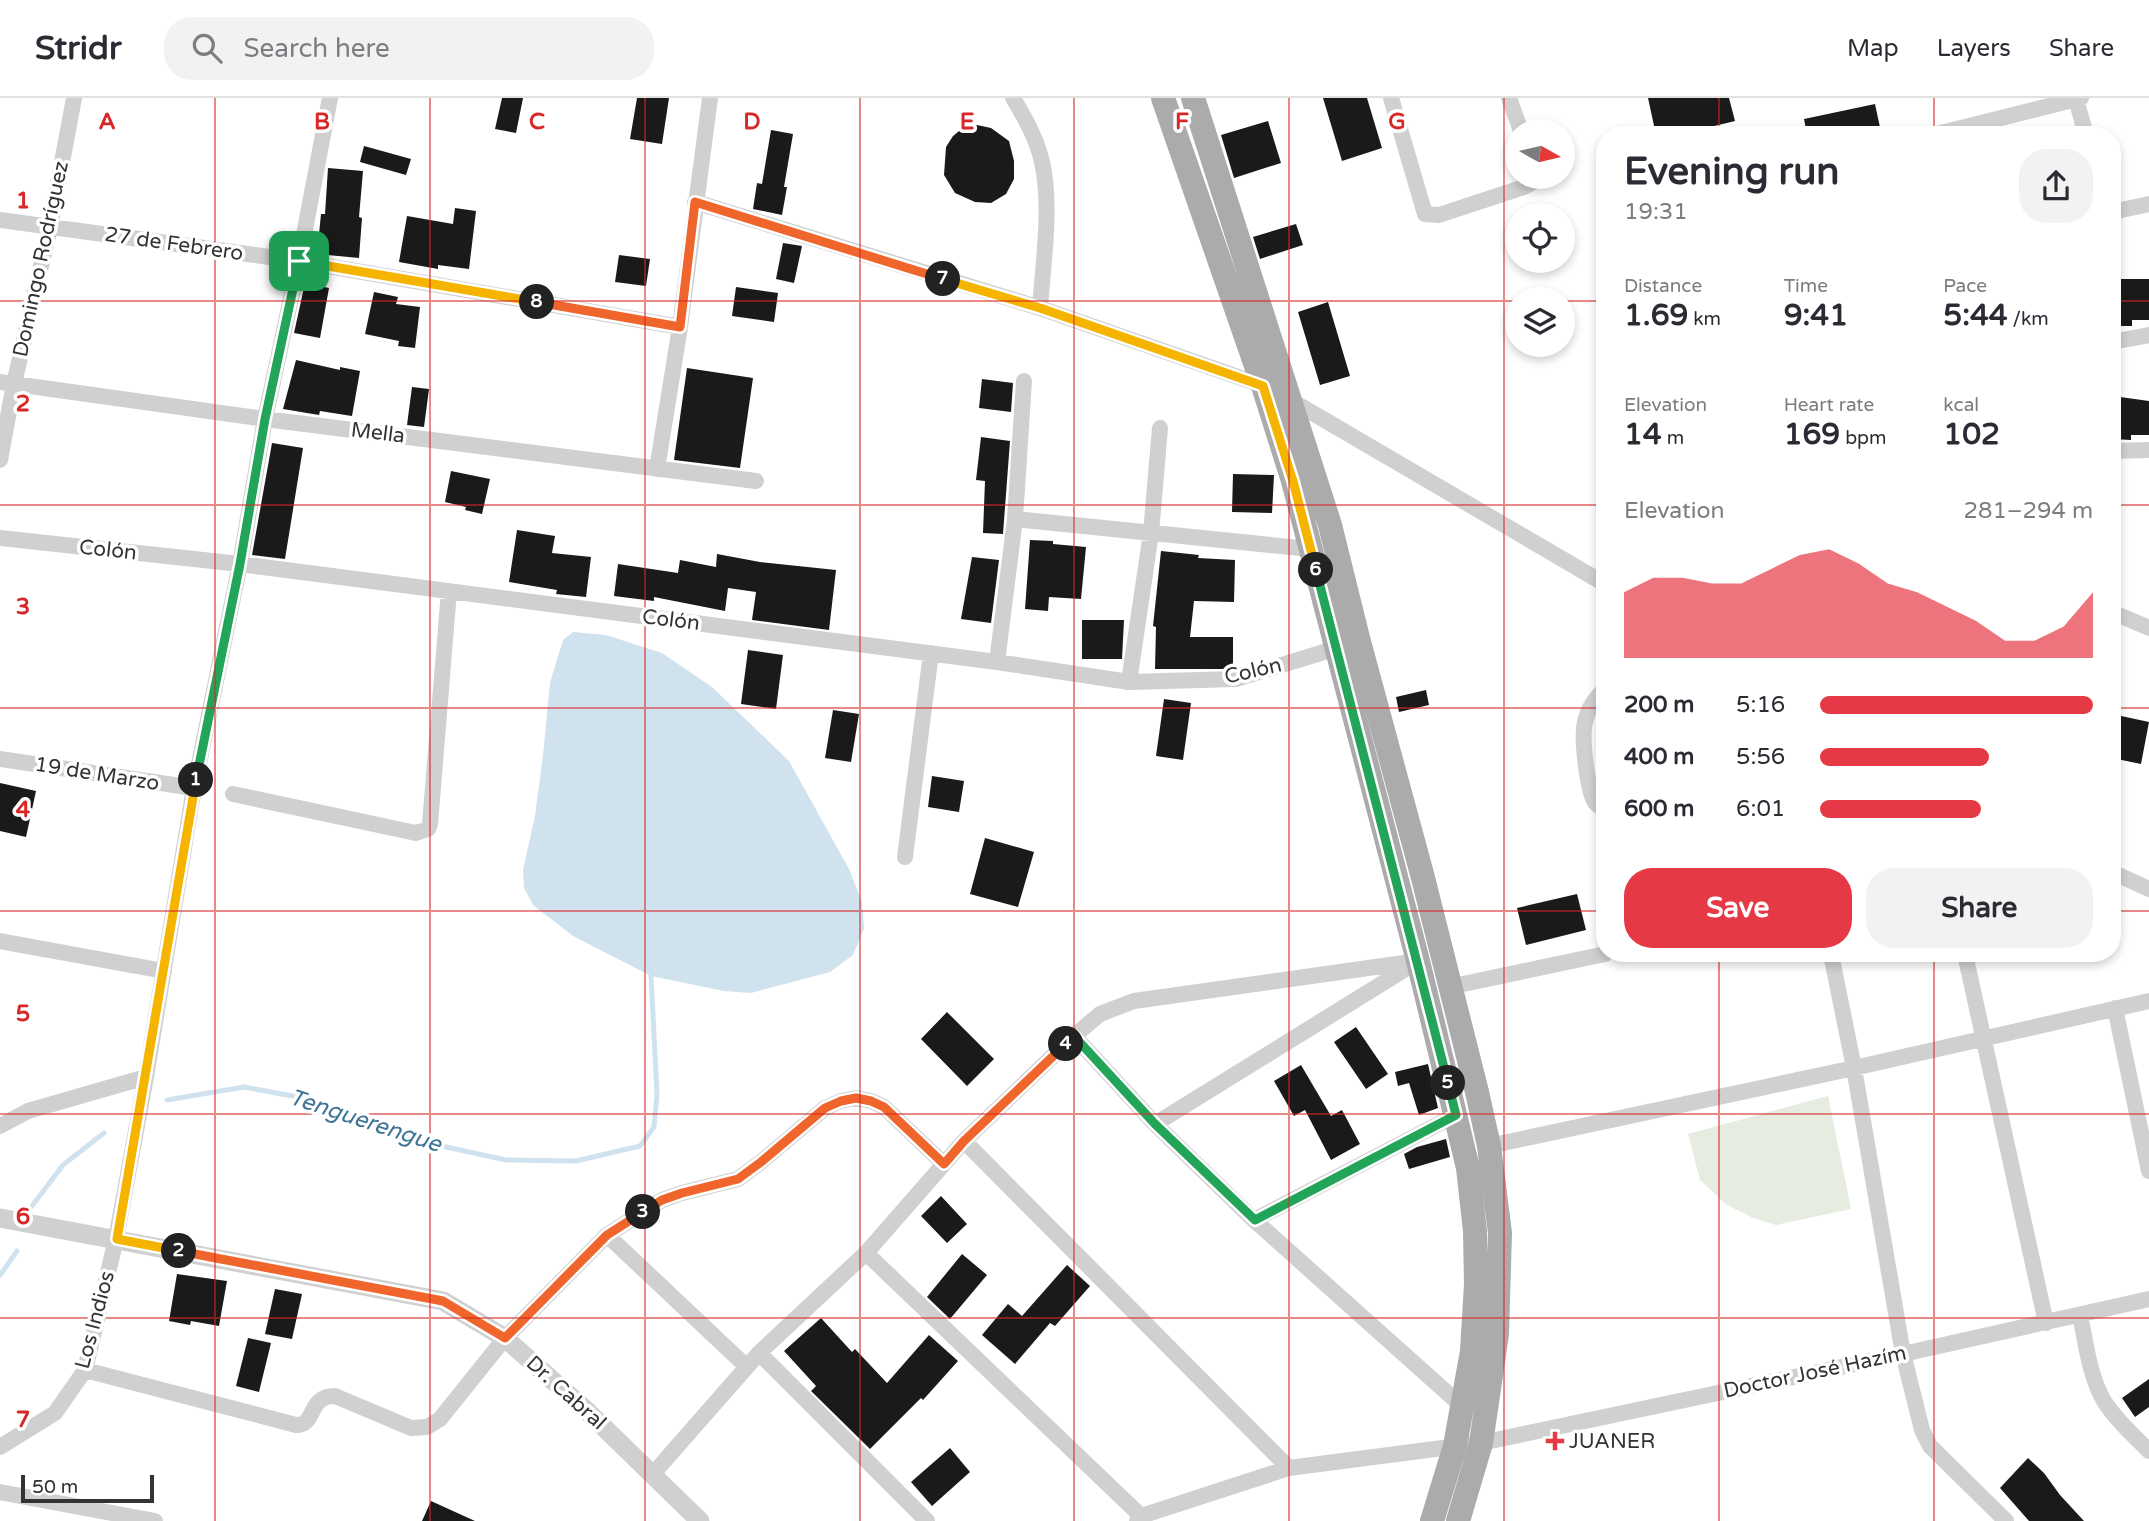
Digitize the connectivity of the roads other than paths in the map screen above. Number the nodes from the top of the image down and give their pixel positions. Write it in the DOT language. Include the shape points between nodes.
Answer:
graph roads {
  1 [pos="74,98"];
  2 [pos="330,98"];
  3 [pos="709,98"];
  4 [pos="1013,98"];
  5 [pos="1163,98"];
  6 [pos="1193,98"];
  7 [pos="1213,98"];
  8 [pos="1391,98"];
  9 [pos="1510,98"];
  10 [pos="2079,99"];
  11 [pos="1517,119"];
  12 [pos="1970,126"];
  13 [pos="2084,126"];
  14 [pos="1206,136"];
  15 [pos="1518,189"];
  16 [pos="695,202"];
  17 [pos="2149,204"];
  18 [pos="2121,210"];
  19 [pos="0,220"];
  20 [pos="50,227"];
  21 [pos="299,261"];
  22 [pos="1040,308"];
  23 [pos="680,327"];
  24 [pos="2149,335"];
  25 [pos="2121,340"];
  26 [pos="1024,380"];
  27 [pos="7,383"];
  28 [pos="1263,386"];
  29 [pos="1292,400"];
  30 [pos="265,419"];
  31 [pos="1160,428"];
  32 [pos="2149,450"];
  33 [pos="2121,451"];
  34 [pos="0,460"];
  35 [pos="657,469"];
  36 [pos="756,481"];
  37 [pos="1015,519"];
  38 [pos="1151,533"];
  39 [pos="0,538"];
  40 [pos="1310,549"];
  41 [pos="240,564"];
  42 [pos="1596,579"];
  43 [pos="449,591"];
  44 [pos="2121,616"];
  45 [pos="2149,628"];
  46 [pos="1337,648"];
  47 [pos="931,653"];
  48 [pos="997,662"];
  49 [pos="1129,682"];
  50 [pos="1596,698"];
  51 [pos="0,759"];
  52 [pos="194,788"];
  53 [pos="233,794"];
  54 [pos="1596,803"];
  55 [pos="905,858"];
  56 [pos="2121,876"];
  57 [pos="2149,889"];
  58 [pos="0,941"];
  59 [pos="1596,956"];
  60 [pos="1418,961"];
  61 [pos="1833,962"];
  62 [pos="1967,962"];
  63 [pos="164,971"];
  64 [pos="1449,986"];
  65 [pos="2149,1001"];
  66 [pos="2115,1007"];
  67 [pos="1074,1036"];
  68 [pos="1983,1037"];
  69 [pos="1854,1068"];
  70 [pos="146,1077"];
  71 [pos="1456,1115"];
  72 [pos="1155,1124"];
  73 [pos="0,1126"];
  74 [pos="964,1141"];
  75 [pos="1489,1146"];
  76 [pos="944,1164"];
  77 [pos="2149,1171"];
  78 [pos="0,1218"];
  79 [pos="1255,1220"];
  80 [pos="607,1235"];
  81 [pos="117,1239"];
  82 [pos="866,1253"];
  83 [pos="2149,1299"];
  84 [pos="2080,1315"];
  85 [pos="2046,1323"];
  86 [pos="505,1338"];
  87 [pos="759,1353"];
  88 [pos="1903,1354"];
  89 [pos="747,1367"];
  90 [pos="85,1370"];
  91 [pos="1463,1407"];
  92 [pos="1481,1443"];
  93 [pos="1455,1446"];
  94 [pos="0,1447"];
  95 [pos="2149,1451"];
  96 [pos="1289,1468"];
  97 [pos="652,1475"];
  98 [pos="0,1492"];
  99 [pos="1139,1518"];
  100 [pos="155,1521"];
  101 [pos="700,1521"];
  102 [pos="926,1521"];
  103 [pos="1432,1521"];
  104 [pos="1458,1521"];
  105 [pos="2006,1521"];
  1 -- 20 [label="street, Domingo Rodríguez"];
  2 -- 21 [label="street, Los Indios"];
  3 -- 16 [label="street"];
  4 -- 22 [label="street" via="1042,162 1046,198"];
  5 -- 28 [label="main road"];
  6 -- 14 [label="main road"];
  7 -- 14 [label="main road"];
  8 -- 15 [label="street" via="1425,214 1439,215"];
  9 -- 11 [label="street"];
  10 -- 12 [label="street"];
  10 -- 13 [label="street"];
  14 -- 29 [label="main road"];
  16 -- 22 [label="street"];
  16 -- 23 [label="street"];
  17 -- 18 [label="street"];
  19 -- 20 [label="street, 27 de Febrero"];
  20 -- 21 [label="street, 27 de Febrero"];
  20 -- 27 [label="street, Domingo Rodríguez"];
  21 -- 23 [label="street, 27 de Febrero"];
  21 -- 30 [label="street, Los Indios"];
  22 -- 28 [label="street"];
  23 -- 35 [label="street"];
  24 -- 25 [label="street"];
  26 -- 37 [label="street"];
  27 -- 30 [label="street, Mella"];
  27 -- 34 [label="street, Domingo Rodríguez"];
  28 -- 29 [label="street"];
  28 -- 40 [label="main road"];
  29 -- 42 [label="street"];
  29 -- 64 [label="main road" via="1330,525"];
  30 -- 35 [label="street, Mella"];
  30 -- 41 [label="street, Los Indios"];
  31 -- 38 [label="street"];
  32 -- 33 [label="street"];
  35 -- 36 [label="street, Mella"];
  37 -- 38 [label="street"];
  37 -- 48 [label="street"];
  38 -- 40 [label="street"];
  38 -- 49 [label="street"];
  39 -- 41 [label="street, Colón"];
  40 -- 46 [label="main road"];
  41 -- 43 [label="street, Colón"];
  41 -- 52 [label="street, Los Indios"];
  43 -- 47 [label="street, Colón"];
  43 -- 53 [label="street" via="428,830 416,833"];
  44 -- 45 [label="street"];
  46 -- 49 [label="street, Colón" via="1236,680"];
  46 -- 60 [label="main road"];
  47 -- 48 [label="street, Colón"];
  47 -- 55 [label="street"];
  48 -- 49 [label="street, Colón"];
  50 -- 54 [label="street" via="1585,722 1584,743"];
  51 -- 52 [label="street, 19 de Marzo"];
  52 -- 63 [label="street, Los Indios"];
  56 -- 57 [label="street"];
  58 -- 63 [label="street"];
  59 -- 64 [label="street"];
  60 -- 67 [label="street" via="1134,1001 1100,1014"];
  60 -- 71 [label="main road"];
  60 -- 72 [label="street"];
  61 -- 69 [label="street"];
  62 -- 68 [label="street"];
  63 -- 70 [label="street, Los Indios"];
  64 -- 75 [label="main road"];
  65 -- 66 [label="street"];
  66 -- 68 [label="street"];
  66 -- 77 [label="street"];
  67 -- 72 [label="street"];
  67 -- 74 [label="street"];
  68 -- 69 [label="street"];
  68 -- 85 [label="street"];
  69 -- 75 [label="street"];
  69 -- 88 [label="street"];
  70 -- 73 [label="street" via="28,1111"];
  70 -- 81 [label="street, Los Indios"];
  71 -- 79 [label="street"];
  71 -- 91 [label="main road" via="1475,1231 1472,1350"];
  72 -- 79 [label="street"];
  74 -- 76 [label="street"];
  74 -- 96 [label="street"];
  75 -- 92 [label="main road" via="1500,1233 1499,1308"];
  76 -- 80 [label="street" via="884,1107 856,1098 841,1101 825,1108 738,1179 662,1200"];
  76 -- 82 [label="street"];
  78 -- 81 [label="street, Dr. Cabral"];
  79 -- 91 [label="street"];
  80 -- 86 [label="street"];
  80 -- 89 [label="street"];
  81 -- 86 [label="street, Dr. Cabral" via="443,1301"];
  81 -- 90 [label="street, Los Indios"];
  82 -- 87 [label="street"];
  82 -- 99 [label="street"];
  83 -- 84 [label="street, Doctor José Hazím"];
  84 -- 85 [label="street, Doctor José Hazím"];
  84 -- 95 [label="street" via="2093,1375 2104,1400"];
  85 -- 88 [label="street, Doctor José Hazím"];
  86 -- 90 [label="street" via="440,1419 427,1427 411,1428 335,1396 319,1400 307,1422 296,1425"];
  86 -- 97 [label="street, Dr. Cabral"];
  87 -- 89 [label="street"];
  87 -- 102 [label="street"];
  88 -- 92 [label="street, Doctor José Hazím"];
  88 -- 105 [label="street" via="1930,1446"];
  89 -- 97 [label="street"];
  90 -- 94 [label="street, Los Indios" via="55,1413"];
  91 -- 93 [label="main road"];
  92 -- 93 [label="street, Doctor José Hazím"];
  92 -- 104 [label="main road"];
  93 -- 96 [label="street, Doctor José Hazím"];
  93 -- 103 [label="main road"];
  96 -- 99 [label="street, Doctor José Hazím"];
  97 -- 101 [label="street, Dr. Cabral"];
  98 -- 100 [label="street"];
}
